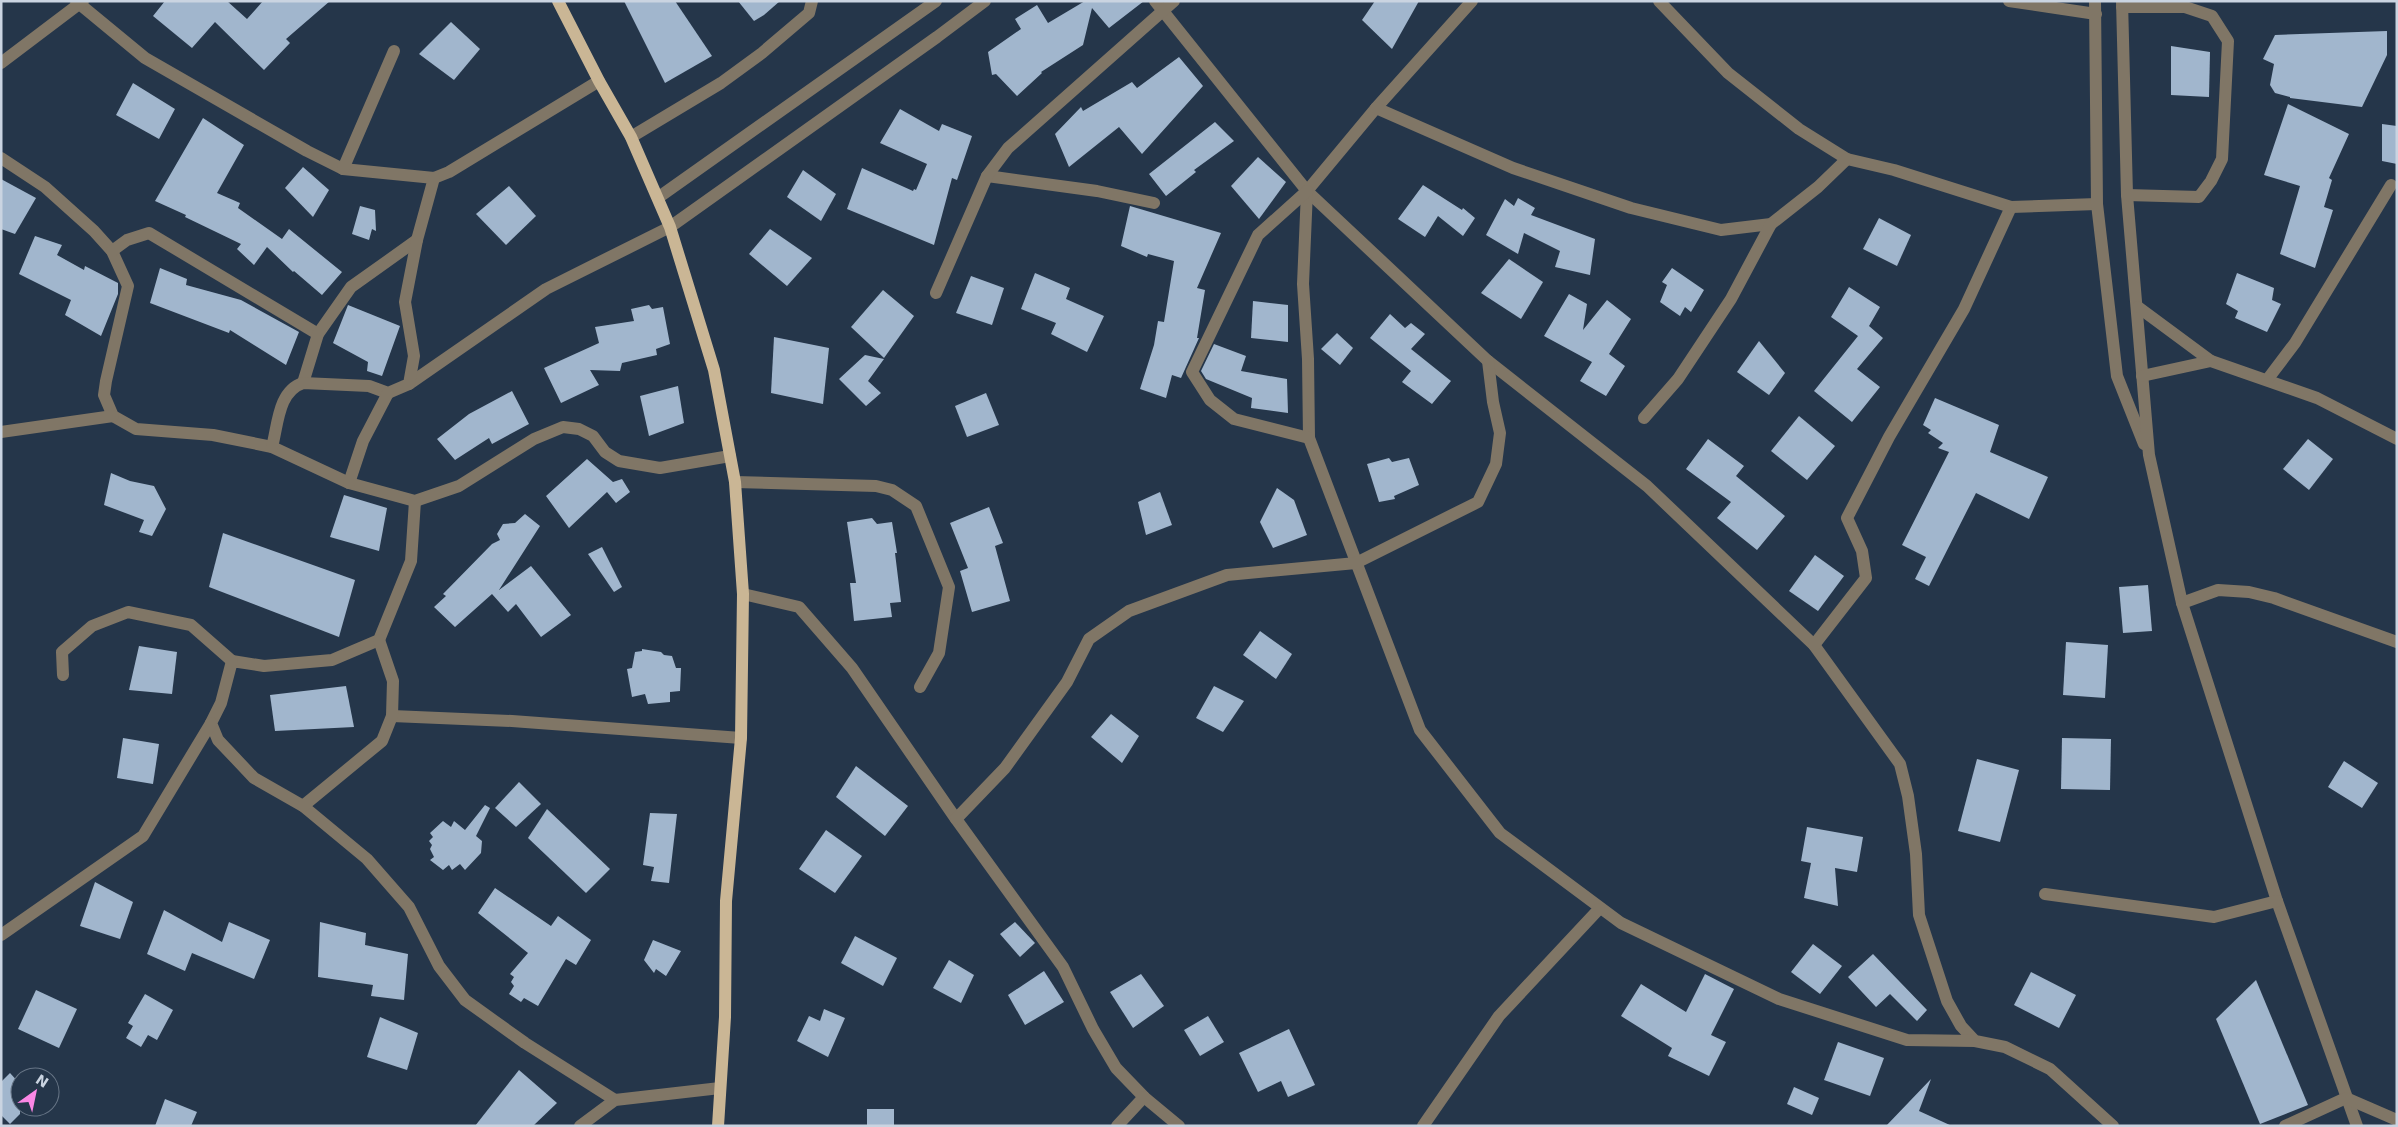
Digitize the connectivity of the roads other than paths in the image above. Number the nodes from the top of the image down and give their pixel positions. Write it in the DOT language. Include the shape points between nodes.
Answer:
graph roads {
  1 [pos="558,1"];
  2 [pos="812,1"];
  3 [pos="936,1"];
  4 [pos="984,1"];
  5 [pos="1155,1"];
  6 [pos="1174,1"];
  7 [pos="1472,1"];
  8 [pos="1659,1"];
  9 [pos="2009,1"];
  10 [pos="80,2"];
  11 [pos="2122,4"];
  12 [pos="2096,8"];
  13 [pos="1164,12"];
  14 [pos="394,51"];
  15 [pos="1,63"];
  16 [pos="599,81"];
  17 [pos="1376,108"];
  18 [pos="631,137"];
  19 [pos="1,158"];
  20 [pos="1847,160"];
  21 [pos="343,169"];
  22 [pos="987,176"];
  23 [pos="434,178"];
  24 [pos="2391,185"];
  25 [pos="1307,190"];
  26 [pos="2127,195"];
  27 [pos="659,198"];
  28 [pos="1154,203"];
  29 [pos="2097,204"];
  30 [pos="2010,207"];
  31 [pos="1772,224"];
  32 [pos="670,227"];
  33 [pos="416,240"];
  34 [pos="112,251"];
  35 [pos="936,293"];
  36 [pos="2138,306"];
  37 [pos="318,334"];
  38 [pos="1488,361"];
  39 [pos="2211,361"];
  40 [pos="2142,376"];
  41 [pos="2267,380"];
  42 [pos="303,383"];
  43 [pos="409,384"];
  44 [pos="388,393"];
  45 [pos="113,416"];
  46 [pos="1644,418"];
  47 [pos="1,432"];
  48 [pos="1309,438"];
  49 [pos="2397,439"];
  50 [pos="272,447"];
  51 [pos="2149,455"];
  52 [pos="730,456"];
  53 [pos="735,482"];
  54 [pos="349,483"];
  55 [pos="415,501"];
  56 [pos="1356,563"];
  57 [pos="742,594"];
  58 [pos="2182,603"];
  59 [pos="379,640"];
  60 [pos="2397,642"];
  61 [pos="1814,645"];
  62 [pos="232,660"];
  63 [pos="62,675"];
  64 [pos="920,687"];
  65 [pos="392,716"];
  66 [pos="211,724"];
  67 [pos="741,738"];
  68 [pos="303,806"];
  69 [pos="956,819"];
  70 [pos="2045,894"];
  71 [pos="2277,901"];
  72 [pos="1599,908"];
  73 [pos="1,935"];
  74 [pos="1975,1041"];
  75 [pos="720,1088"];
  76 [pos="1144,1097"];
  77 [pos="2346,1098"];
  78 [pos="614,1100"];
  79 [pos="2397,1120"];
  80 [pos="580,1126"];
  81 [pos="718,1126"];
  82 [pos="1117,1126"];
  83 [pos="1179,1126"];
  84 [pos="1423,1126"];
  85 [pos="2113,1126"];
  86 [pos="2285,1126"];
  87 [pos="2357,1126"];
  1 -- 16 [label="main road"];
  2 -- 18 [label="street" via="809,13 762,53 721,83"];
  3 -- 27 [label="street"];
  4 -- 32 [label="street"];
  5 -- 13 [label="street"];
  6 -- 13 [label="street"];
  7 -- 17 [label="street"];
  8 -- 20 [label="street" via="1728,73 1799,129"];
  9 -- 12 [label="street"];
  10 -- 15 [label="street"];
  10 -- 21 [label="street" via="146,58"];
  11 -- 26 [label="street"];
  11 -- 26 [label="street" via="2185,7 2212,16 2228,41 2222,159 2211,180 2199,197"];
  12 -- 29 [label="street"];
  13 -- 22 [label="street" via="1008,148"];
  13 -- 25 [label="street"];
  14 -- 21 [label="street"];
  16 -- 18 [label="main road"];
  16 -- 23 [label="street"];
  17 -- 25 [label="street"];
  17 -- 31 [label="street" via="1513,168 1631,208 1721,230"];
  18 -- 27 [label="main road"];
  19 -- 34 [label="street" via="45,187"];
  20 -- 30 [label="street" via="1894,170"];
  20 -- 31 [label="street"];
  21 -- 23 [label="street"];
  22 -- 28 [label="street" via="1097,191"];
  22 -- 35 [label="street"];
  23 -- 33 [label="street"];
  24 -- 41 [label="street" via="2295,343"];
  25 -- 38 [label="street"];
  25 -- 48 [label="street" via="1303,284"];
  25 -- 48 [label="street" via="1258,235 1192,372 1210,400 1234,419"];
  26 -- 36 [label="street"];
  27 -- 32 [label="main road"];
  29 -- 30 [label="street"];
  29 -- 51 [label="street" via="2117,376"];
  30 -- 61 [label="street" via="1964,309 1889,437 1847,518 1862,551 1866,578"];
  31 -- 46 [label="street" via="1726,307 1678,379"];
  32 -- 43 [label="street" via="546,288"];
  32 -- 52 [label="main road" via="714,370"];
  33 -- 37 [label="street" via="351,287"];
  33 -- 43 [label="street" via="405,302 414,356"];
  34 -- 37 [label="street" via="126,240 149,233"];
  34 -- 45 [label="street" via="128,286 104,395"];
  36 -- 39 [label="street"];
  36 -- 40 [label="street"];
  37 -- 42 [label="street"];
  38 -- 56 [label="street" via="1492,402 1500,433 1496,464 1478,502"];
  38 -- 61 [label="street" via="1647,486"];
  39 -- 40 [label="street"];
  39 -- 41 [label="street"];
  40 -- 51 [label="street"];
  41 -- 49 [label="street" via="2317,398"];
  42 -- 44 [label="street" via="368,386"];
  42 -- 50 [label="street" via="288,391 283,401"];
  43 -- 44 [label="street"];
  44 -- 54 [label="street" via="363,441"];
  45 -- 47 [label="street"];
  45 -- 50 [label="street" via="136,429 213,435"];
  48 -- 56 [label="street"];
  50 -- 54 [label="street"];
  51 -- 58 [label="street"];
  52 -- 53 [label="main road"];
  52 -- 55 [label="street" via="660,468 619,461 605,452 593,436 579,429 563,427 534,439 459,486"];
  53 -- 57 [label="main road"];
  53 -- 64 [label="street" via="876,486 892,490 916,506 949,588 939,652"];
  54 -- 55 [label="street"];
  55 -- 59 [label="street" via="411,561"];
  56 -- 69 [label="street" via="1227,575 1129,611 1089,639 1067,682 1005,768"];
  56 -- 72 [label="street" via="1420,730 1500,833"];
  57 -- 67 [label="main road"];
  57 -- 69 [label="street" via="799,607 852,668"];
  58 -- 60 [label="street" via="2218,590 2248,592 2274,598"];
  58 -- 71 [label="street"];
  59 -- 62 [label="street" via="332,660 264,666"];
  59 -- 65 [label="street" via="393,681"];
  61 -- 74 [label="street" via="1900,764 1916,854 1919,915 1947,1001 1961,1026"];
  62 -- 63 [label="street" via="191,625 128,612 92,626 62,652"];
  62 -- 66 [label="street" via="221,703"];
  65 -- 67 [label="street" via="512,720"];
  65 -- 68 [label="street" via="382,741"];
  66 -- 68 [label="street" via="218,740 254,778"];
  66 -- 73 [label="street" via="143,836"];
  67 -- 75 [label="main road" via="726,901 725,1017"];
  68 -- 78 [label="street" via="367,859 409,907 439,966 465,1000"];
  69 -- 76 [label="street" via="1063,967 1116,1068"];
  70 -- 71 [label="street" via="2214,917"];
  71 -- 77 [label="street"];
  72 -- 74 [label="street" via="1621,924 1779,999 1907,1040"];
  72 -- 84 [label="street" via="1499,1016"];
  74 -- 85 [label="street" via="2005,1047 2050,1069"];
  75 -- 78 [label="street"];
  75 -- 81 [label="main road"];
  76 -- 82 [label="street"];
  76 -- 83 [label="street"];
  77 -- 79 [label="street"];
  77 -- 86 [label="street"];
  77 -- 87 [label="street"];
  78 -- 80 [label="street"];
}
